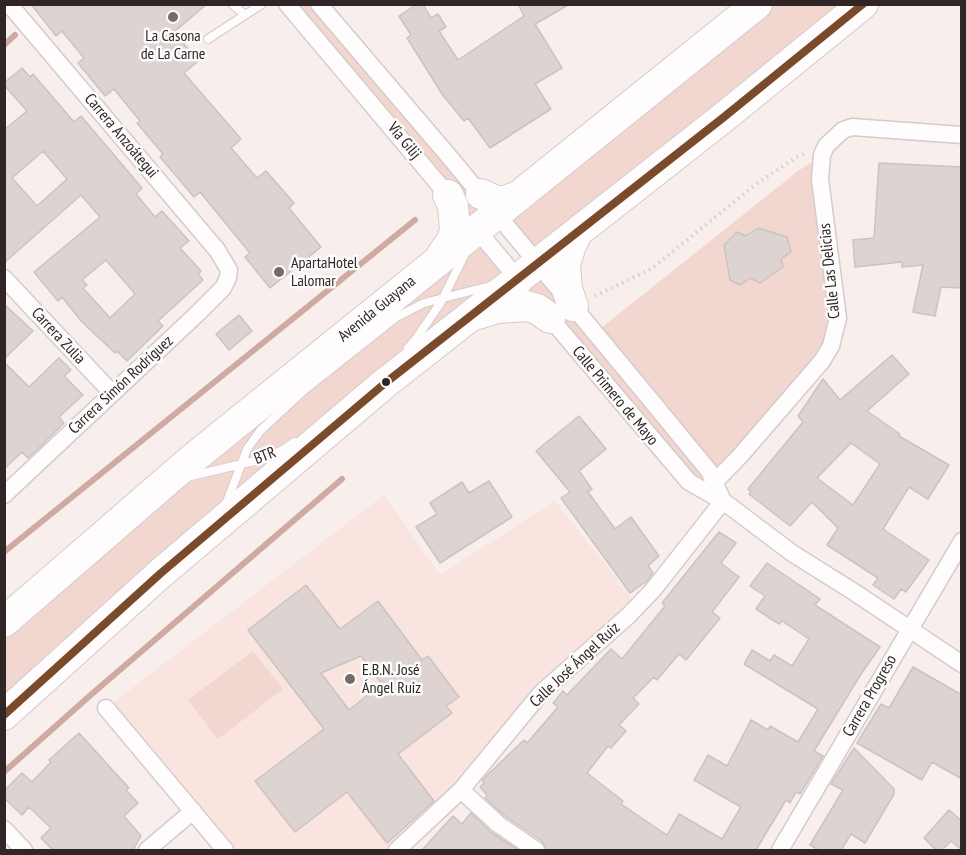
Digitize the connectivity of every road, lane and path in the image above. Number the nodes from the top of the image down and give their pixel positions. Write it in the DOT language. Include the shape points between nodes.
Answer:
graph roads {
  1 [pos="9,4"];
  2 [pos="232,4"];
  3 [pos="262,4"];
  4 [pos="318,4"];
  5 [pos="757,4"];
  6 [pos="863,4"];
  7 [pos="295,7"];
  8 [pos="245,15"];
  9 [pos="208,39"];
  10 [pos="962,135"];
  11 [pos="826,146"];
  12 [pos="448,195"];
  13 [pos="493,208"];
  14 [pos="577,233"];
  15 [pos="437,262"];
  16 [pos="229,270"];
  17 [pos="528,271"];
  18 [pos="4,278"];
  19 [pos="444,297"];
  20 [pos="561,312"];
  21 [pos="470,317"];
  22 [pos="405,351"];
  23 [pos="112,393"];
  24 [pos="304,434"];
  25 [pos="240,465"];
  26 [pos="164,483"];
  27 [pos="709,488"];
  28 [pos="4,495"];
  29 [pos="723,501"];
  30 [pos="219,524"];
  31 [pos="962,541"];
  32 [pos="4,622"];
  33 [pos="909,629"];
  34 [pos="962,664"];
  35 [pos="106,708"];
  36 [pos="4,715"];
  37 [pos="461,790"];
  38 [pos="193,811"];
  39 [pos="4,829"];
  40 [pos="24,850"];
  41 [pos="147,850"];
  42 [pos="225,850"];
  43 [pos="397,850"];
  44 [pos="536,850"];
  45 [pos="780,850"];
  1 -- 16 [label="street, Carrera Anzoátegui" via="217,250"];
  2 -- 8 [label="lane"];
  3 -- 8 [label="lane"];
  4 -- 13 [label="street, Vía Gilij"];
  5 -- 13 [label="highway, Avenida Guayana"];
  6 -- 14 [label="highway"];
  7 -- 12 [label="street, Vía Gilij"];
  8 -- 9 [label="lane"];
  10 -- 11 [label="street" via="852,127"];
  11 -- 20 [label="path" via="797,157 759,182 651,269"];
  11 -- 27 [label="street, Calle Las Delicias" via="820,179 838,318 831,346"];
  12 -- 13 [label="street, Vía Gilij"];
  12 -- 15 [label="highway" via="455,230"];
  13 -- 15 [label="highway, Avenida Guayana"];
  13 -- 17 [label="street, Vía Gilij"];
  13 -- 17 [label="street, Vía Gilij"];
  13 -- 19 [label="lane"];
  14 -- 17 [label="highway"];
  14 -- 20 [label="highway" via="565,265 567,289"];
  15 -- 26 [label="highway, Avenida Guayana"];
  16 -- 23 [label="street, Carrera Simón Rodríguez" via="223,288"];
  17 -- 19 [label="lane, BTR"];
  17 -- 20 [label="street, Calle Primero de Mayo"];
  17 -- 20 [label="street, Calle Primero de Mayo"];
  17 -- 21 [label="highway"];
  18 -- 23 [label="street, Carrera Zulia"];
  19 -- 22 [label="lane"];
  19 -- 25 [label="lane, BTR" via="387,323 303,391 260,431"];
  20 -- 21 [label="highway" via="513,306"];
  20 -- 27 [label="street, Calle Primero de Mayo" via="665,456 689,482"];
  20 -- 27 [label="street, Calle Primero de Mayo" via="709,471"];
  21 -- 30 [label="highway" via="384,384"];
  23 -- 28 [label="street, Carrera Simón Rodríguez"];
  24 -- 25 [label="lane, BTR" via="281,451"];
  25 -- 26 [label="lane, BTR"];
  25 -- 30 [label="lane, BTR"];
  26 -- 32 [label="highway, Avenida Guayana"];
  27 -- 29 [label="street, Calle Primero de Mayo"];
  29 -- 33 [label="street, Calle Primero de Mayo" via="792,553"];
  29 -- 37 [label="street, Calle José Ángel Ruiz" via="653,590 541,693"];
  30 -- 36 [label="highway"];
  31 -- 33 [label="street, Carrera Progreso"];
  33 -- 34 [label="street, Calle Primero de Mayo"];
  33 -- 45 [label="street, Carrera Progreso"];
  35 -- 38 [label="street"];
  37 -- 43 [label="street, Calle José Ángel Ruiz"];
  37 -- 44 [label="street" via="498,824"];
  38 -- 41 [label="street"];
  38 -- 42 [label="street"];
  39 -- 40 [label="street"];
}
